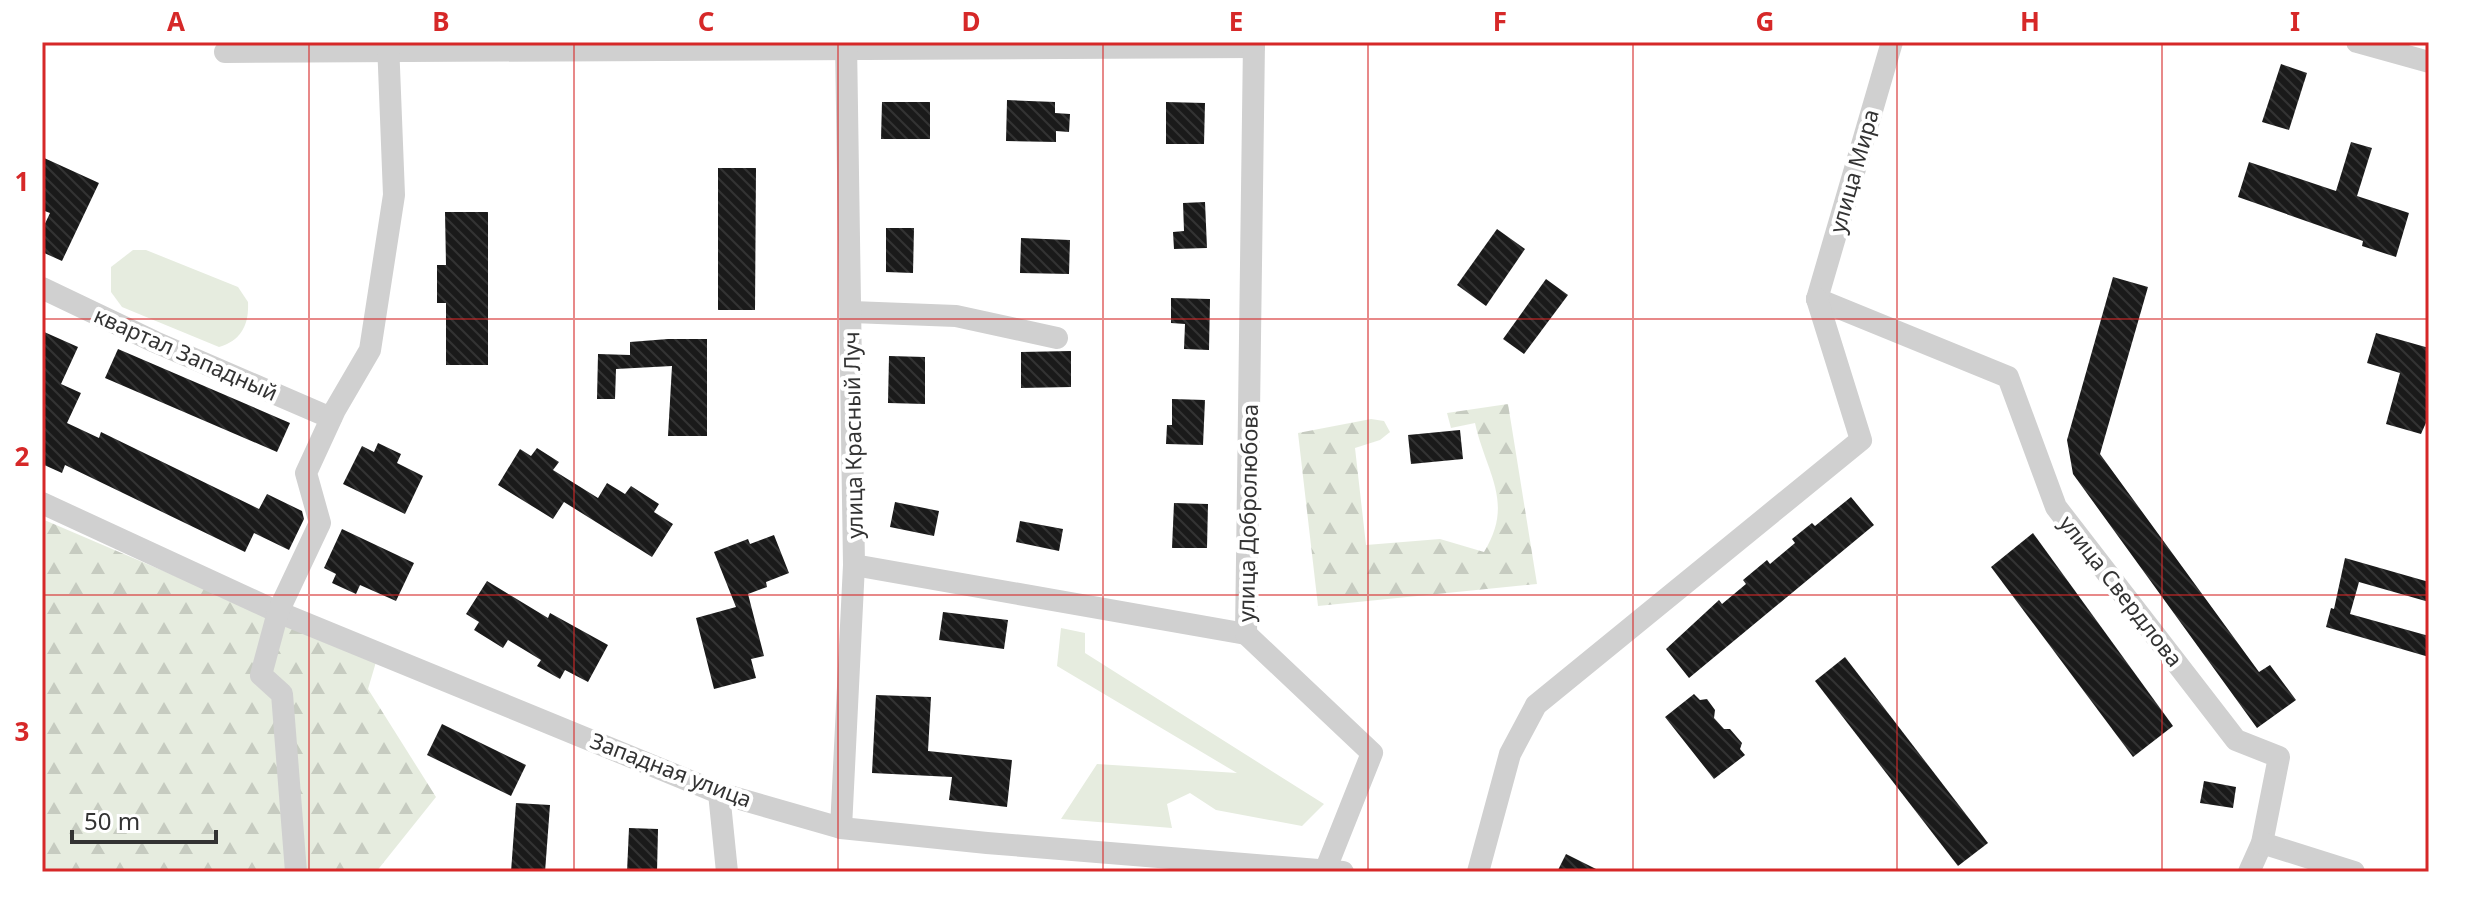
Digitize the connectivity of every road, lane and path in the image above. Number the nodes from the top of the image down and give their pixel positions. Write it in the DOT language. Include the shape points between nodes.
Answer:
graph roads {
  1 [pos="1892,42"];
  2 [pos="2357,42"];
  3 [pos="1254,45"];
  4 [pos="388,46"];
  5 [pos="846,46"];
  6 [pos="225,52"];
  7 [pos="2429,62"];
  8 [pos="42,288"];
  9 [pos="1817,299"];
  10 [pos="852,312"];
  11 [pos="1057,338"];
  12 [pos="331,418"];
  13 [pos="42,503"];
  14 [pos="854,565"];
  15 [pos="278,612"];
  16 [pos="1246,634"];
  17 [pos="719,793"];
  18 [pos="841,828"];
  19 [pos="2262,843"];
  20 [pos="1334,871"];
  21 [pos="296,872"];
  22 [pos="727,872"];
  23 [pos="1478,872"];
  24 [pos="2249,872"];
  25 [pos="2354,872"];
  1 -- 9 [label="street, улица Мира"];
  2 -- 7 [label="street"];
  3 -- 5 [label="street"];
  3 -- 16 [label="street, улица Добролюбова"];
  4 -- 5 [label="street"];
  4 -- 6 [label="street"];
  4 -- 12 [label="street" via="394,195 370,350"];
  5 -- 10 [label="street, улица Красный Луч"];
  8 -- 12 [label="street, квартал Западный"];
  9 -- 19 [label="street, улица Свердлова" via="2008,377 2056,507 2236,740 2279,757"];
  9 -- 23 [label="street" via="1861,440 1536,705 1510,754"];
  10 -- 11 [label="street" via="956,316"];
  10 -- 14 [label="street, улица Красный Луч"];
  12 -- 15 [label="street" via="306,473 320,523"];
  13 -- 15 [label="street, Западная улица"];
  14 -- 16 [label="street, улица Добролюбова"];
  14 -- 18 [label="street, улица Красный Луч"];
  15 -- 17 [label="street, Западная улица"];
  15 -- 21 [label="street" via="261,675 282,694"];
  16 -- 20 [label="street" via="1372,753"];
  17 -- 18 [label="street, Западная улица"];
  17 -- 22 [label="street"];
  18 -- 20 [label="street, Западная улица"];
  19 -- 24 [label="street, улица Свердлова"];
  19 -- 25 [label="street"];
}
